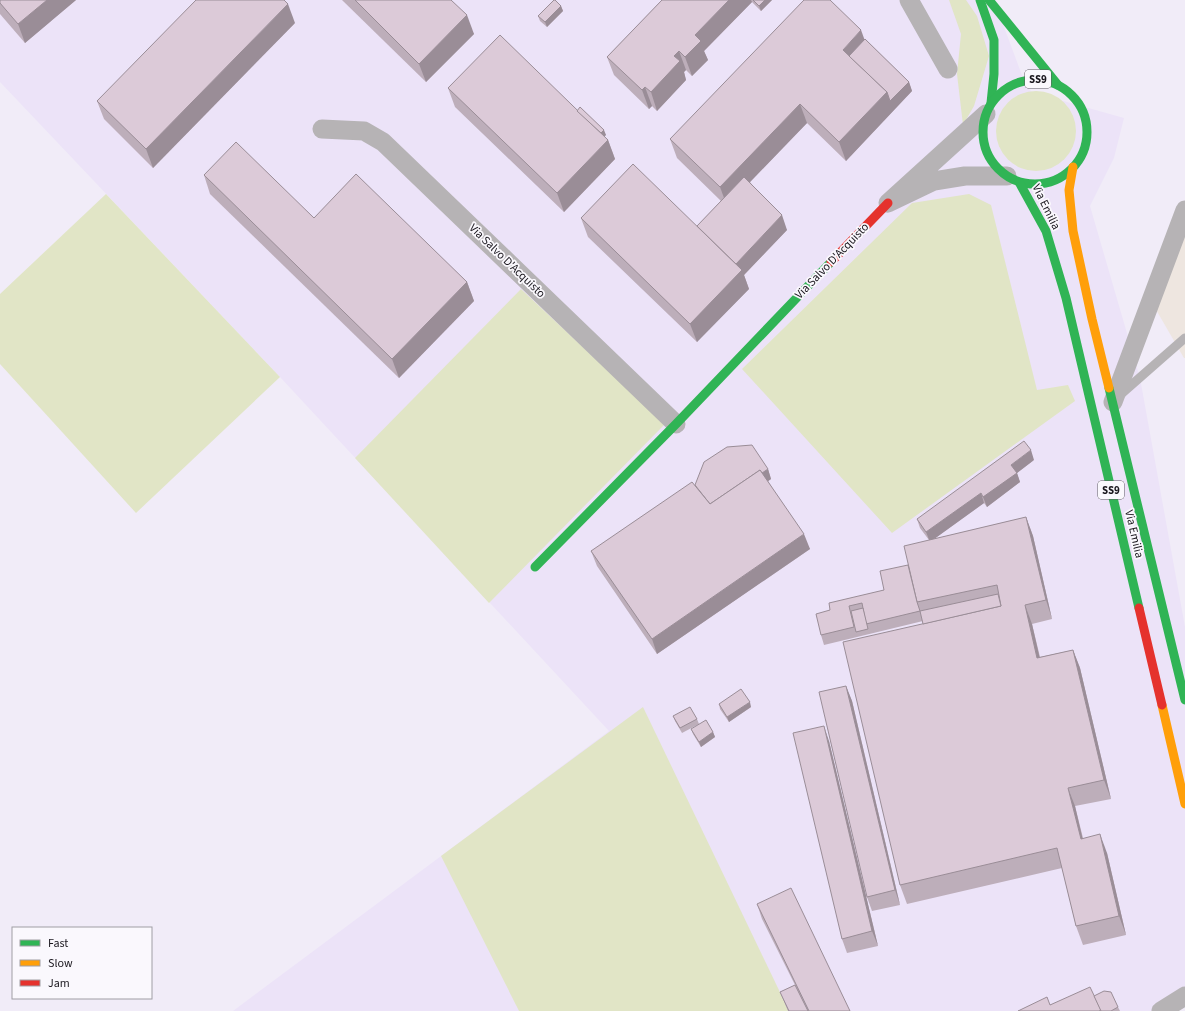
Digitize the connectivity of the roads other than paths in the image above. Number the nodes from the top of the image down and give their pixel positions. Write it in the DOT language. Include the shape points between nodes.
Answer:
graph roads {
  1 [pos="909,0"];
  2 [pos="980,0"];
  3 [pos="989,0"];
  4 [pos="948,69"];
  5 [pos="1058,85"];
  6 [pos="988,108"];
  7 [pos="322,129"];
  8 [pos="1073,167"];
  9 [pos="1013,179"];
  10 [pos="888,202"];
  11 [pos="1185,210"];
  12 [pos="1185,338"];
  13 [pos="1113,402"];
  14 [pos="676,424"];
  15 [pos="535,567"];
  16 [pos="1185,700"];
  17 [pos="1185,804"];
  18 [pos="1185,996"];
  19 [pos="1161,1011"];
  1 -- 4 [label="street"];
  2 -- 6 [label="main road, Via Emilia / SS9" via="994,40 994,74"];
  3 -- 5 [label="main road, Via Emilia / SS9"];
  5 -- 6 [label="main road, Via Emilia / SS9" via="1038,79 1018,82 1000,92"];
  5 -- 8 [label="main road, Via Emilia / SS9" via="1074,97 1082,108 1086,121 1084,149"];
  6 -- 9 [label="main road, Via Emilia / SS9" via="982,135 985,148 996,166"];
  6 -- 10 [label="street, Via Salvo D'Acquisto"];
  7 -- 14 [label="street, Via Salvo D'Acquisto" via="364,131 383,142"];
  8 -- 9 [label="main road, Via Emilia / SS9" via="1060,178 1046,183 1032,184"];
  8 -- 13 [label="main road, Via Emilia / SS9" via="1069,190 1073,230"];
  9 -- 10 [label="street, Via Salvo D'Acquisto" via="965,176 934,181"];
  9 -- 17 [label="main road, Via Emilia / SS9" via="1046,230 1066,298"];
  10 -- 14 [label="main road, Via Salvo D'Acquisto"];
  11 -- 13 [label="street"];
  12 -- 13 [label="lane"];
  13 -- 16 [label="main road, Via Emilia / SS9"];
  14 -- 15 [label="main road, Via Salvo D'Acquisto"];
  18 -- 19 [label="street"];
}
